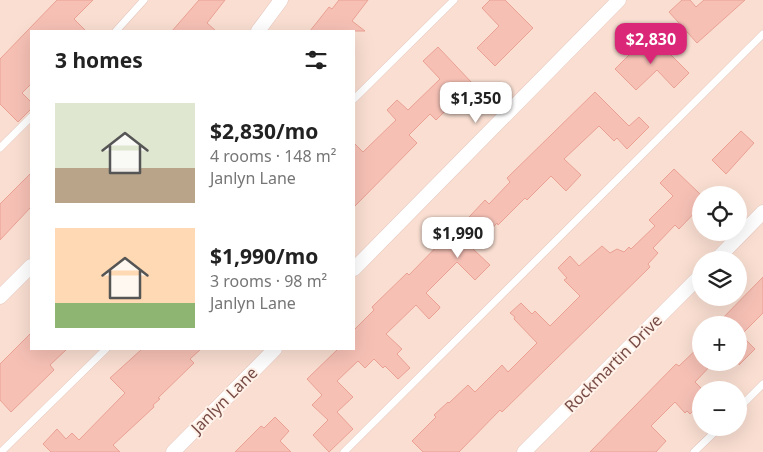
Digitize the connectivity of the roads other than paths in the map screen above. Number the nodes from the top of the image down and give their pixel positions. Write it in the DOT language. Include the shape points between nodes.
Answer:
graph roads {
  1 [pos="144,0"];
  2 [pos="281,0"];
  3 [pos="454,0"];
  4 [pos="619,0"];
  5 [pos="117,30"];
  6 [pos="259,30"];
  7 [pos="763,34"];
  8 [pos="355,98"];
  9 [pos="30,118"];
  10 [pos="0,148"];
  11 [pos="763,212"];
  12 [pos="725,251"];
  13 [pos="30,267"];
  14 [pos="355,268"];
  15 [pos="692,284"];
  16 [pos="0,297"];
  17 [pos="105,350"];
  18 [pos="274,350"];
  19 [pos="763,384"];
  20 [pos="747,400"];
  21 [pos="711,436"];
  22 [pos="1,452"];
  23 [pos="173,452"];
  24 [pos="344,452"];
  25 [pos="524,452"];
  26 [pos="694,452"];
  1 -- 5 [label="lane"];
  2 -- 6 [label="street"];
  3 -- 8 [label="lane"];
  4 -- 14 [label="street"];
  7 -- 24 [label="lane"];
  9 -- 10 [label="lane"];
  11 -- 12 [label="street"];
  13 -- 16 [label="street"];
  15 -- 25 [label="street, Rockmartin Drive"];
  17 -- 22 [label="lane"];
  18 -- 23 [label="street, Janlyn Lane"];
  19 -- 20 [label="lane"];
  21 -- 26 [label="lane"];
}
